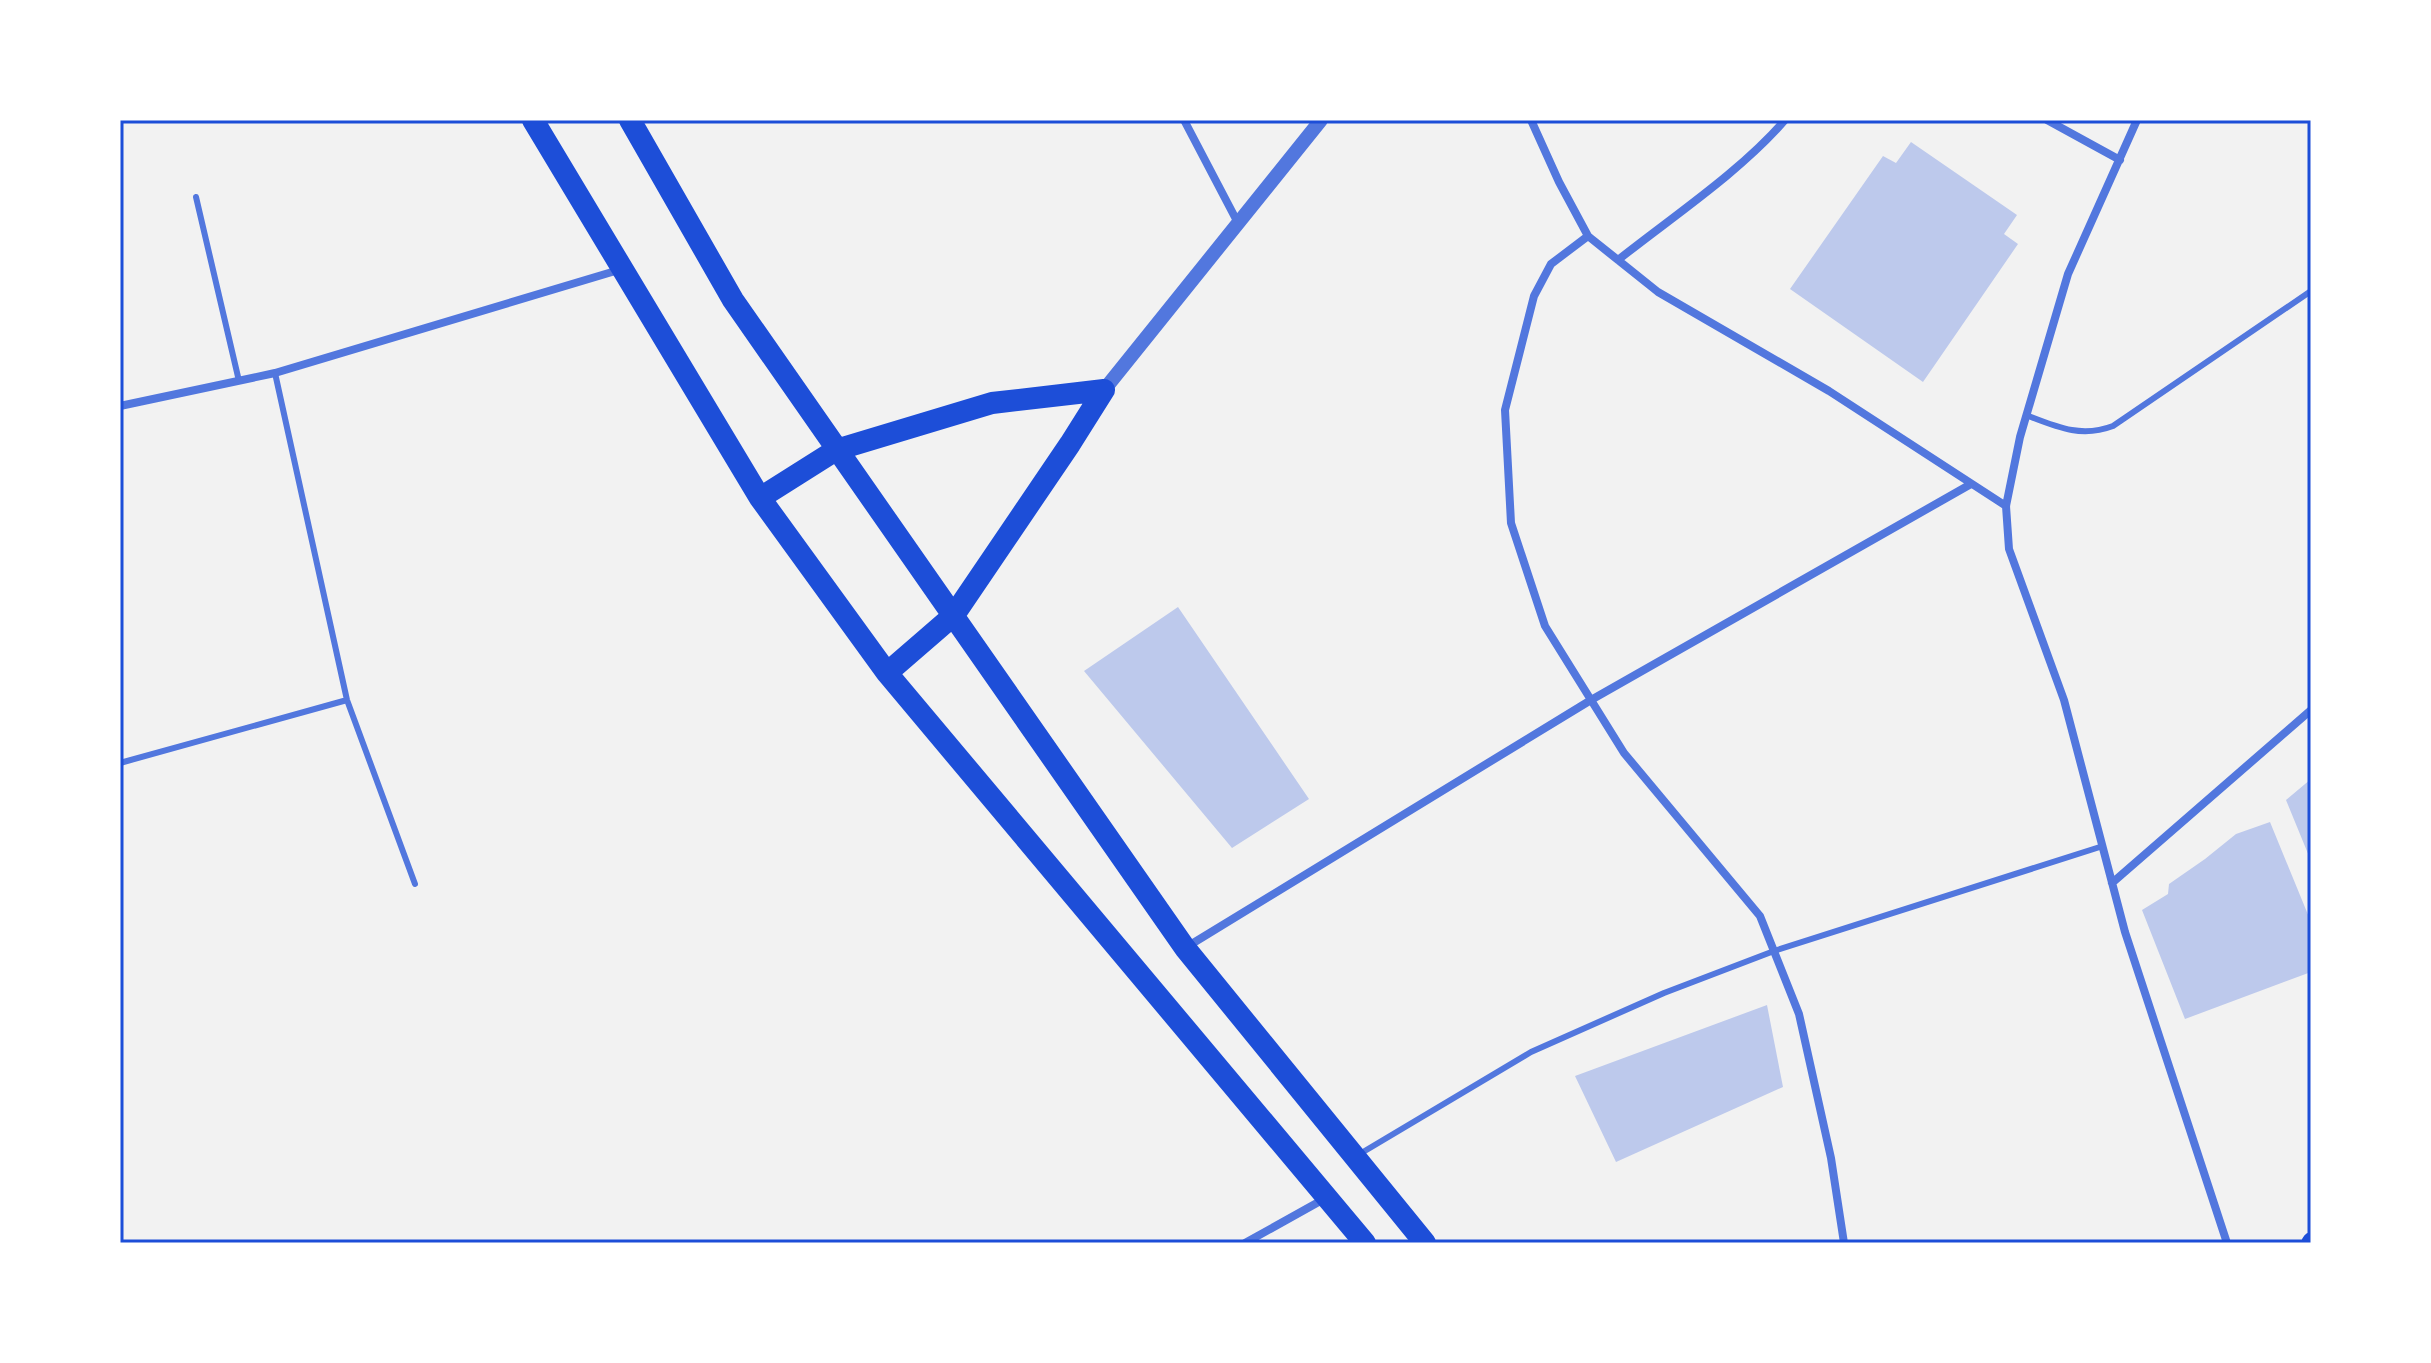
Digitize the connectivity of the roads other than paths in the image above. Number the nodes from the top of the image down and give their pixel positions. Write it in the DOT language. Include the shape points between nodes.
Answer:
graph roads {
  1 [pos="533,120"];
  2 [pos="630,120"];
  3 [pos="1184,120"];
  4 [pos="1321,120"];
  5 [pos="1531,120"];
  6 [pos="1785,120"];
  7 [pos="2047,120"];
  8 [pos="2137,120"];
  9 [pos="2120,160"];
  10 [pos="196,197"];
  11 [pos="1238,223"];
  12 [pos="1588,236"];
  13 [pos="1618,260"];
  14 [pos="623,269"];
  15 [pos="2311,291"];
  16 [pos="275,373"];
  17 [pos="239,381"];
  18 [pos="1104,390"];
  19 [pos="120,406"];
  20 [pos="2026,415"];
  21 [pos="836,450"];
  22 [pos="1971,484"];
  23 [pos="760,498"];
  24 [pos="2006,506"];
  25 [pos="954,615"];
  26 [pos="887,673"];
  27 [pos="347,700"];
  28 [pos="1591,700"];
  29 [pos="2311,710"];
  30 [pos="120,763"];
  31 [pos="2103,846"];
  32 [pos="2112,883"];
  33 [pos="415,884"];
  34 [pos="1185,948"];
  35 [pos="1774,951"];
  36 [pos="1355,1157"];
  37 [pos="1328,1197"];
  38 [pos="1245,1243"];
  39 [pos="1365,1243"];
  40 [pos="1425,1243"];
  41 [pos="1844,1243"];
  42 [pos="2227,1243"];
  1 -- 14 [label="highway"];
  2 -- 21 [label="highway" via="733,300"];
  3 -- 11 [label="street"];
  4 -- 11 [label="street"];
  5 -- 12 [label="street"];
  6 -- 13 [label="street"];
  7 -- 9 [label="street"];
  8 -- 9 [label="street"];
  9 -- 20 [label="street" via="2068,274"];
  10 -- 17 [label="lane"];
  11 -- 18 [label="street"];
  12 -- 13 [label="street"];
  12 -- 28 [label="street" via="1551,264 1534,296 1505,410 1511,523 1545,626"];
  13 -- 22 [label="street" via="1658,292 1829,391"];
  14 -- 16 [label="street"];
  14 -- 23 [label="highway"];
  15 -- 20 [label="lane" via="2113,426 2074,432"];
  16 -- 17 [label="street"];
  16 -- 27 [label="lane"];
  17 -- 19 [label="street"];
  18 -- 21 [label="highway" via="992,403"];
  18 -- 25 [label="highway"];
  20 -- 24 [label="street"];
  21 -- 23 [label="highway"];
  21 -- 25 [label="highway"];
  22 -- 24 [label="street"];
  22 -- 28 [label="street"];
  23 -- 26 [label="highway"];
  24 -- 31 [label="street" via="2009,549 2064,700"];
  25 -- 26 [label="highway"];
  25 -- 34 [label="highway"];
  26 -- 37 [label="highway"];
  27 -- 30 [label="lane"];
  27 -- 33 [label="lane"];
  28 -- 34 [label="street"];
  28 -- 35 [label="street" via="1624,753 1760,916"];
  29 -- 32 [label="street"];
  31 -- 32 [label="street"];
  31 -- 35 [label="lane"];
  32 -- 42 [label="street"];
  34 -- 36 [label="highway"];
  35 -- 36 [label="lane" via="1531,1052"];
  35 -- 41 [label="street" via="1799,1014"];
  36 -- 40 [label="highway"];
  37 -- 38 [label="street"];
  37 -- 39 [label="highway"];
}
